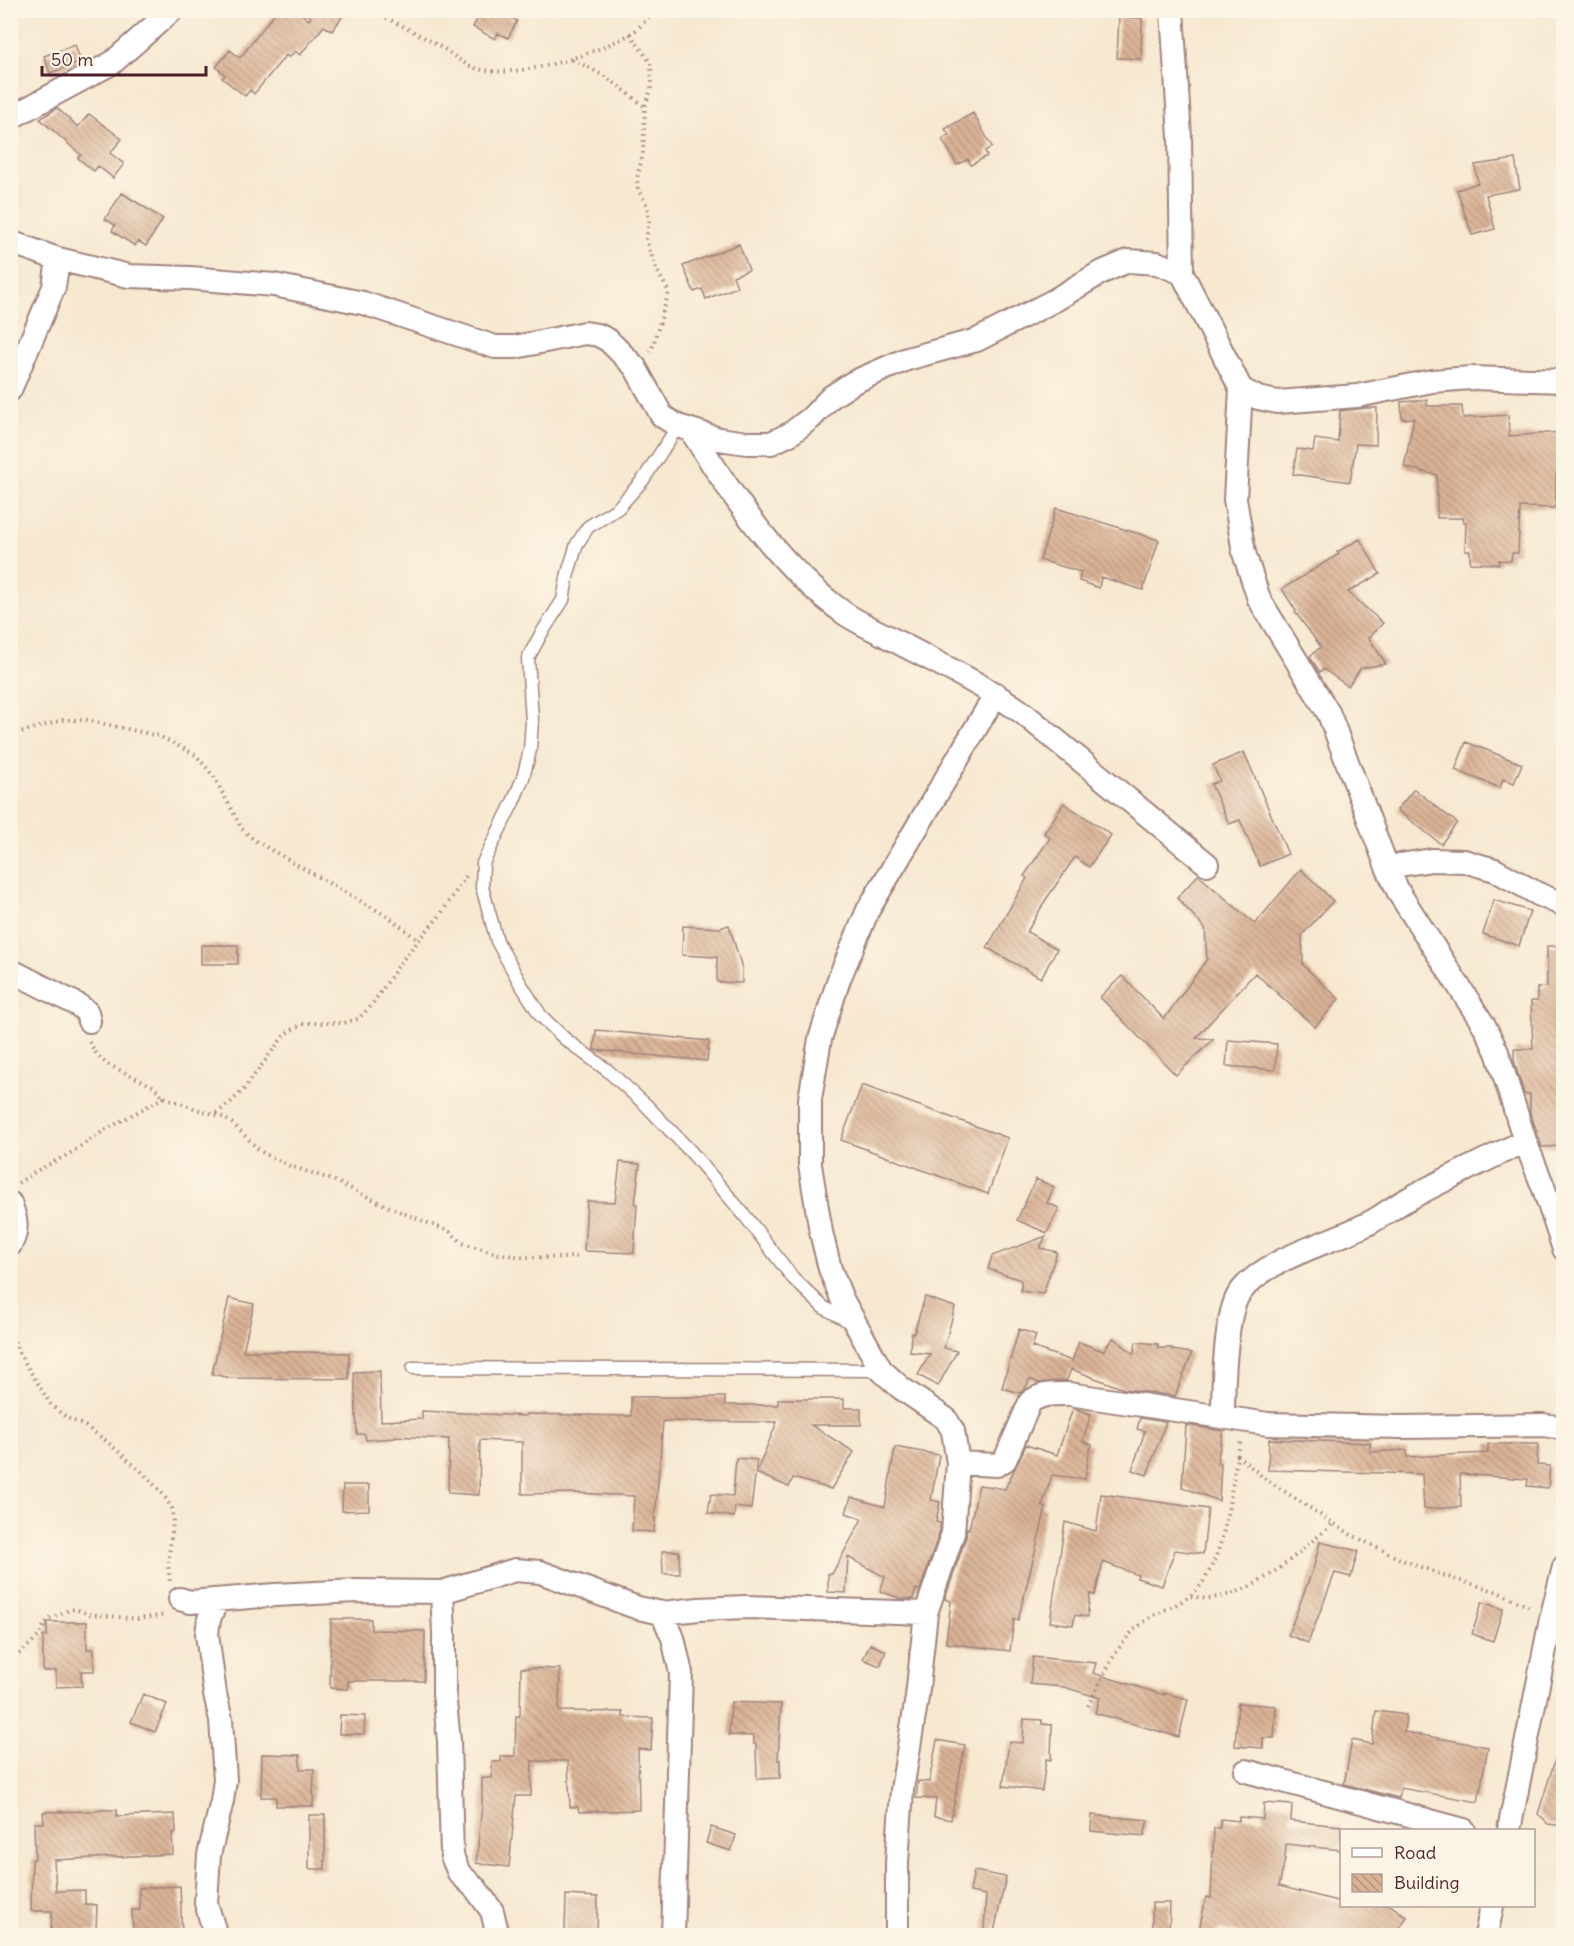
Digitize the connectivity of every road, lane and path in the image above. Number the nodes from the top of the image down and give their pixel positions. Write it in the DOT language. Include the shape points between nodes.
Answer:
graph roads {
  1 [pos="172,10"];
  2 [pos="370,10"];
  3 [pos="655,10"];
  4 [pos="1172,10"];
  5 [pos="630,34"];
  6 [pos="571,59"];
  7 [pos="645,106"];
  8 [pos="10,118"];
  9 [pos="10,242"];
  10 [pos="58,259"];
  11 [pos="1182,273"];
  12 [pos="642,377"];
  13 [pos="1563,381"];
  14 [pos="1241,389"];
  15 [pos="10,390"];
  16 [pos="685,429"];
  17 [pos="996,694"];
  18 [pos="10,734"];
  19 [pos="483,863"];
  20 [pos="1208,864"];
  21 [pos="1386,867"];
  22 [pos="1563,905"];
  23 [pos="418,940"];
  24 [pos="10,970"];
  25 [pos="89,1020"];
  26 [pos="164,1097"];
  27 [pos="216,1113"];
  28 [pos="1525,1142"];
  29 [pos="10,1189"];
  30 [pos="10,1203"];
  31 [pos="10,1245"];
  32 [pos="1563,1249"];
  33 [pos="580,1256"];
  34 [pos="858,1326"];
  35 [pos="10,1330"];
  36 [pos="413,1368"];
  37 [pos="881,1370"];
  38 [pos="1223,1416"];
  39 [pos="1247,1419"];
  40 [pos="1563,1428"];
  41 [pos="1237,1455"];
  42 [pos="958,1463"];
  43 [pos="1334,1522"];
  44 [pos="1563,1567"];
  45 [pos="441,1592"];
  46 [pos="1190,1596"];
  47 [pos="185,1600"];
  48 [pos="217,1600"];
  49 [pos="662,1613"];
  50 [pos="926,1613"];
  51 [pos="1551,1619"];
  52 [pos="10,1662"];
  53 [pos="1088,1706"];
  54 [pos="1246,1771"];
  55 [pos="1460,1829"];
  56 [pos="1509,1829"];
  57 [pos="1492,1907"];
  58 [pos="216,1935"];
  59 [pos="498,1935"];
  60 [pos="673,1935"];
  61 [pos="897,1935"];
  62 [pos="1486,1935"];
  1 -- 8 [label="street" via="112,63"];
  2 -- 6 [label="path" via="471,66 494,71"];
  3 -- 5 [label="path"];
  4 -- 11 [label="street" via="1180,138"];
  5 -- 6 [label="path"];
  5 -- 7 [label="path" via="651,63 652,85"];
  6 -- 7 [label="path" via="593,68"];
  7 -- 12 [label="path" via="638,190 647,205 646,240 668,295"];
  9 -- 10 [label="street"];
  10 -- 12 [label="street" via="129,276 274,285 363,303 495,347 515,347 585,333 598,335 608,340"];
  10 -- 15 [label="street" via="54,287"];
  11 -- 14 [label="street"];
  11 -- 16 [label="street" via="1157,262 1128,261 977,340 908,359 854,382 790,434 771,443 719,439"];
  12 -- 16 [label="street" via="662,416"];
  13 -- 14 [label="street" via="1471,378 1432,381 1357,396 1277,402"];
  14 -- 21 [label="street" via="1235,500 1244,553 1259,599 1329,714"];
  16 -- 17 [label="street" via="793,570 845,614"];
  16 -- 19 [label="lane" via="618,508 588,526 577,544 563,600 528,658 530,750 523,778"];
  17 -- 20 [label="street"];
  17 -- 34 [label="street" via="868,910 839,979 820,1039 810,1099 810,1165 831,1269"];
  18 -- 23 [label="path" via="63,720 87,720 176,743 196,755 214,777 242,829 254,840 390,918"];
  19 -- 23 [label="path" via="468,874"];
  19 -- 34 [label="lane" via="482,887 497,941 541,1016 645,1104 692,1153 793,1278 823,1306"];
  21 -- 22 [label="street" via="1432,860 1464,861 1496,870"];
  21 -- 28 [label="street" via="1485,1027 1497,1052"];
  23 -- 27 [label="path" via="358,1019 302,1024 285,1034 244,1089"];
  24 -- 25 [label="street" via="78,1005 87,1012"];
  25 -- 26 [label="path" via="89,1041 98,1056 153,1086"];
  26 -- 27 [label="path"];
  26 -- 29 [label="path"];
  27 -- 33 [label="path" via="273,1158 333,1180 450,1233 463,1243 522,1257"];
  28 -- 32 [label="street"];
  28 -- 38 [label="street" via="1440,1182 1370,1223 1270,1268 1248,1283 1232,1312"];
  30 -- 31 [label="street" via="17,1220"];
  34 -- 37 [label="street"];
  35 -- 47 [label="path" via="51,1406 105,1440 163,1494 172,1509 173,1521 170,1582"];
  36 -- 37 [label="lane"];
  37 -- 42 [label="street" via="946,1419 953,1431"];
  38 -- 39 [label="street"];
  38 -- 42 [label="street" via="1046,1394 1029,1402 1002,1463"];
  39 -- 40 [label="street" via="1269,1424 1334,1426"];
  39 -- 41 [label="path"];
  41 -- 43 [label="path" via="1264,1478"];
  41 -- 46 [label="path" via="1232,1497 1216,1553 1203,1582"];
  42 -- 50 [label="street" via="953,1533"];
  43 -- 46 [label="path" via="1267,1577 1236,1592 1209,1599"];
  43 -- 51 [label="path" via="1402,1560 1495,1591"];
  44 -- 51 [label="street"];
  45 -- 48 [label="street" via="356,1592"];
  45 -- 49 [label="street" via="515,1570 540,1572"];
  45 -- 59 [label="street" via="452,1856 459,1873 492,1911"];
  46 -- 53 [label="path" via="1126,1636"];
  47 -- 48 [label="street"];
  47 -- 52 [label="path" via="174,1613 162,1617 138,1619 69,1610 47,1620 38,1637"];
  48 -- 58 [label="street" via="207,1634 221,1720 225,1780 209,1855 206,1903"];
  49 -- 50 [label="street" via="746,1607"];
  49 -- 60 [label="street" via="681,1673"];
  50 -- 61 [label="street" via="902,1790"];
  51 -- 56 [label="street"];
  54 -- 55 [label="street"];
  57 -- 62 [label="street"];
}
